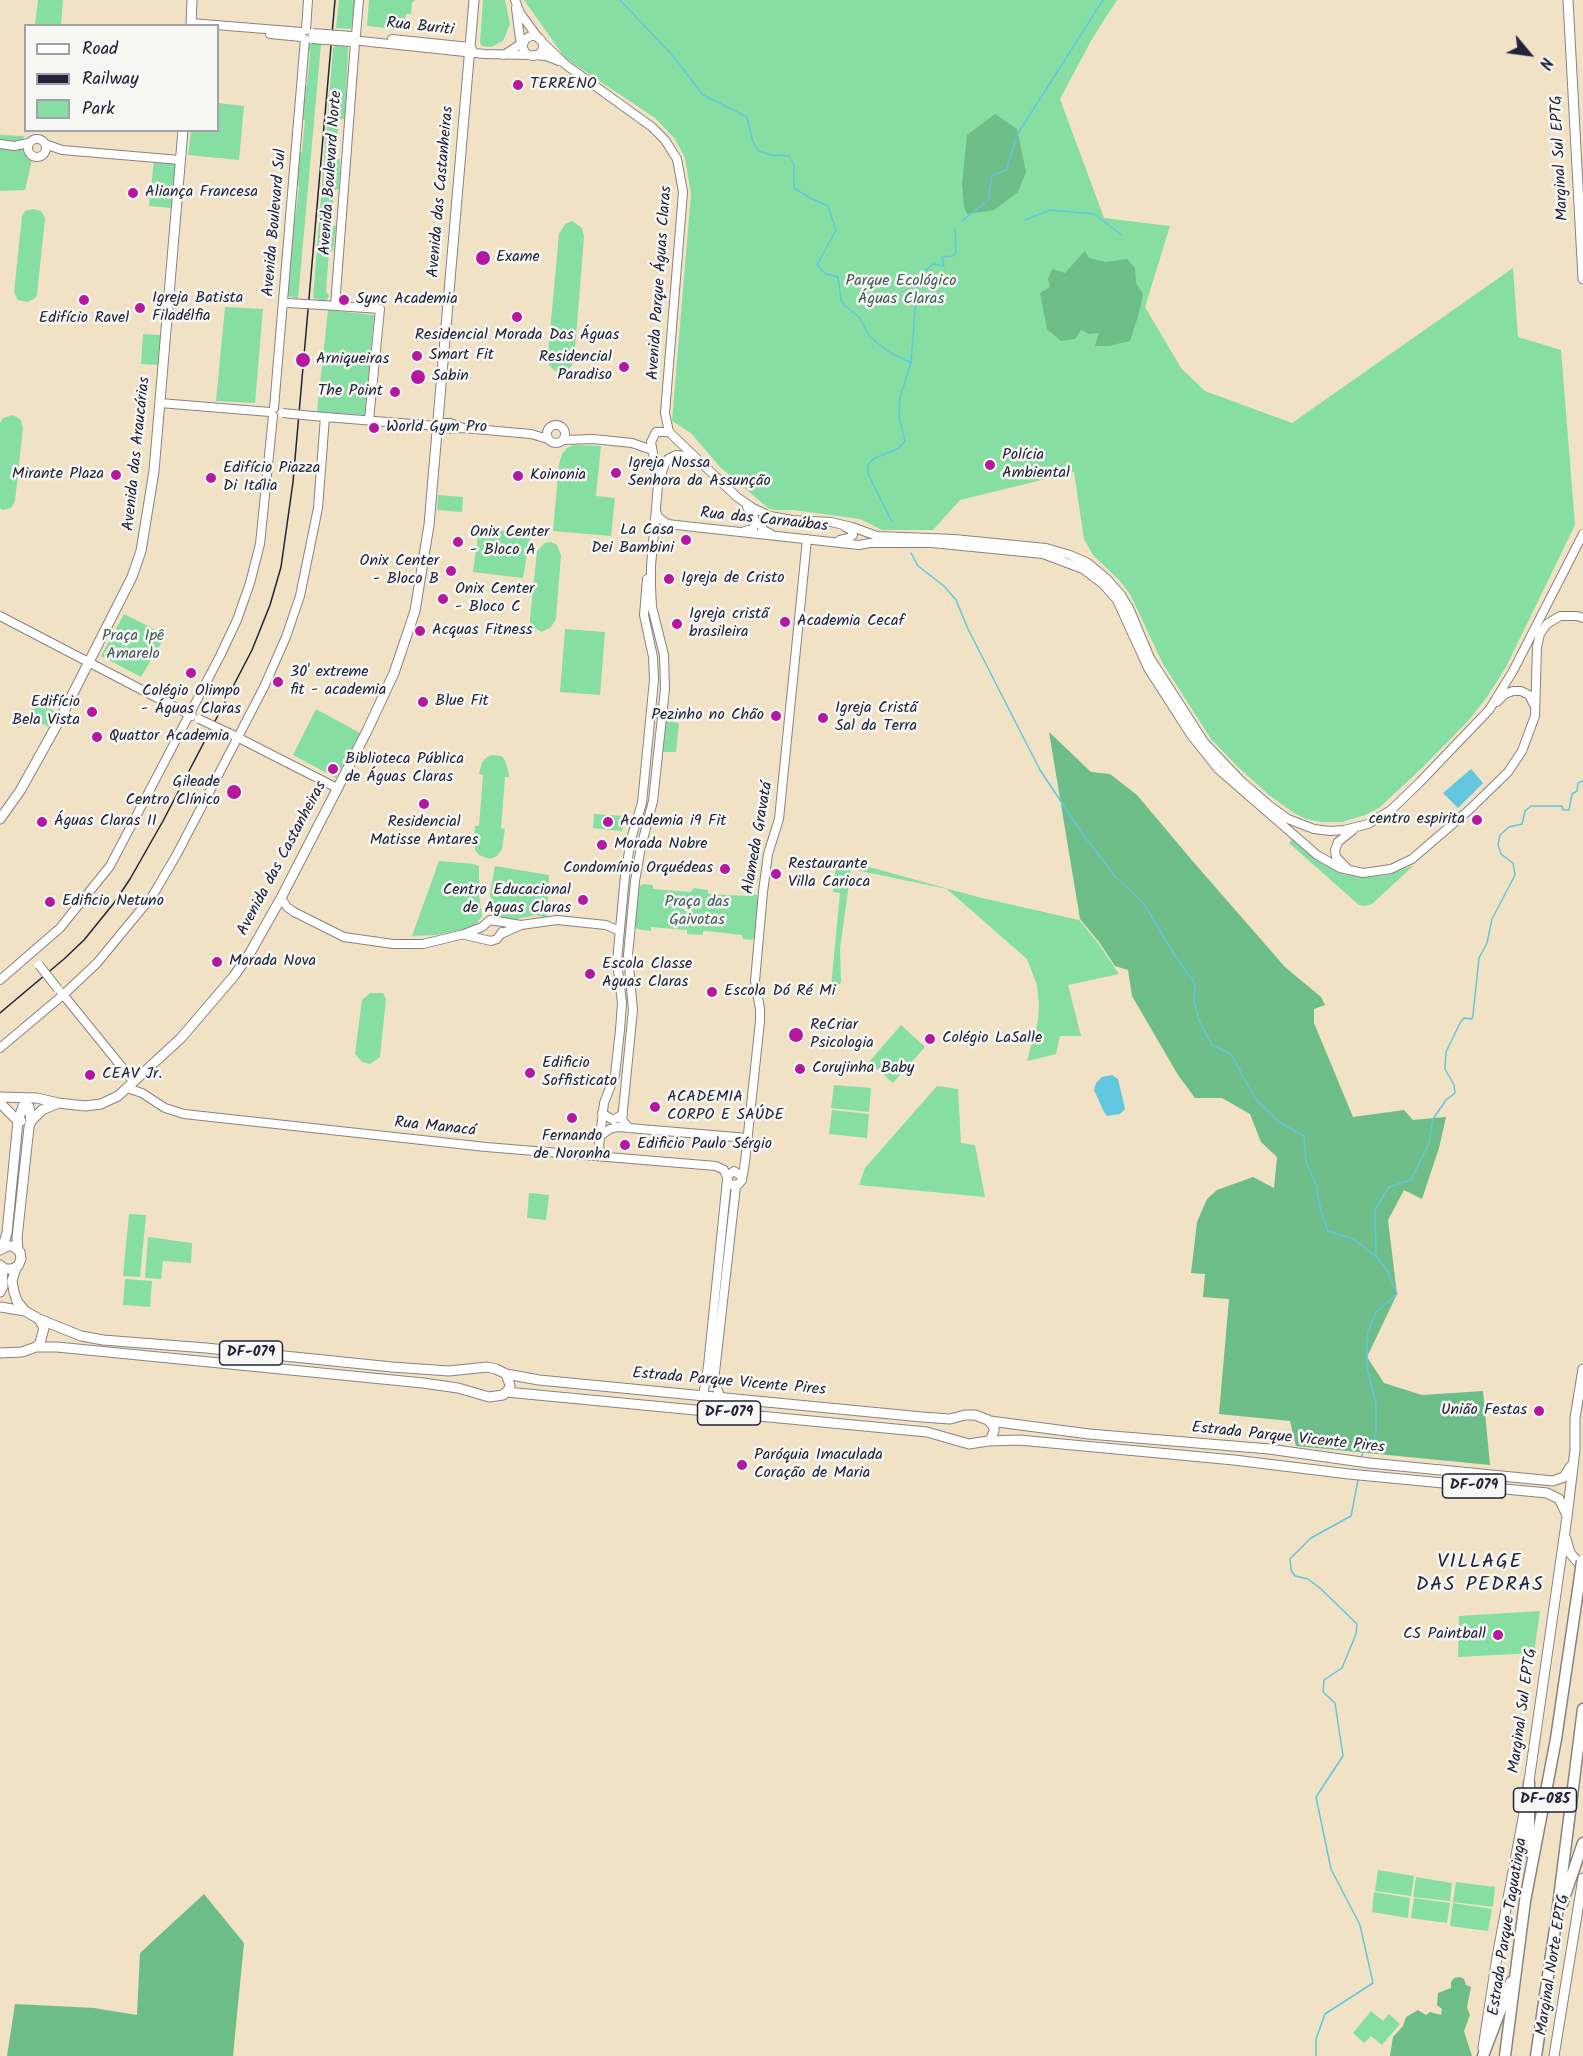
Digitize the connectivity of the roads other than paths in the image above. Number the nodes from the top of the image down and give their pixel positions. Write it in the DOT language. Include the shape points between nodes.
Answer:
graph roads {
  1 [pos="192,0"];
  2 [pos="308,0"];
  3 [pos="359,0"];
  4 [pos="474,0"];
  5 [pos="515,0"];
  6 [pos="1568,0"];
  7 [pos="191,24"];
  8 [pos="219,27"];
  9 [pos="219,29"];
  10 [pos="307,35"];
  11 [pos="355,39"];
  12 [pos="541,41"];
  13 [pos="523,44"];
  14 [pos="472,51"];
  15 [pos="504,55"];
  16 [pos="532,55"];
  17 [pos="566,64"];
  18 [pos="183,132"];
  19 [pos="29,143"];
  20 [pos="0,144"];
  21 [pos="45,144"];
  22 [pos="14,146"];
  23 [pos="62,150"];
  24 [pos="29,152"];
  25 [pos="44,153"];
  26 [pos="180,160"];
  27 [pos="1583,279"];
  28 [pos="285,303"];
  29 [pos="335,306"];
  30 [pos="160,403"];
  31 [pos="275,412"];
  32 [pos="665,413"];
  33 [pos="324,417"];
  34 [pos="369,420"];
  35 [pos="437,426"];
  36 [pos="549,428"];
  37 [pos="564,429"];
  38 [pos="669,432"];
  39 [pos="531,434"];
  40 [pos="654,434"];
  41 [pos="548,439"];
  42 [pos="580,439"];
  43 [pos="563,440"];
  44 [pos="632,442"];
  45 [pos="652,450"];
  46 [pos="694,457"];
  47 [pos="658,485"];
  48 [pos="737,497"];
  49 [pos="656,511"];
  50 [pos="792,520"];
  51 [pos="831,522"];
  52 [pos="667,524"];
  53 [pos="735,532"];
  54 [pos="1583,534"];
  55 [pos="778,537"];
  56 [pos="807,539"];
  57 [pos="829,541"];
  58 [pos="653,542"];
  59 [pos="651,566"];
  60 [pos="1,618"];
  61 [pos="1583,618"];
  62 [pos="90,662"];
  63 [pos="1489,710"];
  64 [pos="190,715"];
  65 [pos="651,715"];
  66 [pos="662,715"];
  67 [pos="1535,716"];
  68 [pos="238,738"];
  69 [pos="337,788"];
  70 [pos="0,819"];
  71 [pos="1356,827"];
  72 [pos="1351,871"];
  73 [pos="281,898"];
  74 [pos="274,910"];
  75 [pos="294,912"];
  76 [pos="621,920"];
  77 [pos="499,922"];
  78 [pos="521,924"];
  79 [pos="606,926"];
  80 [pos="482,927"];
  81 [pos="620,931"];
  82 [pos="464,934"];
  83 [pos="501,934"];
  84 [pos="485,938"];
  85 [pos="30,955"];
  86 [pos="0,980"];
  87 [pos="61,992"];
  88 [pos="620,1030"];
  89 [pos="631,1031"];
  90 [pos="0,1048"];
  91 [pos="134,1083"];
  92 [pos="142,1093"];
  93 [pos="0,1097"];
  94 [pos="0,1103"];
  95 [pos="58,1103"];
  96 [pos="602,1113"];
  97 [pos="622,1114"];
  98 [pos="18,1121"];
  99 [pos="31,1121"];
  100 [pos="629,1128"];
  101 [pos="600,1136"];
  102 [pos="748,1138"];
  103 [pos="599,1146"];
  104 [pos="590,1156"];
  105 [pos="605,1157"];
  106 [pos="741,1176"];
  107 [pos="727,1178"];
  108 [pos="736,1186"];
  109 [pos="1,1249"];
  110 [pos="18,1250"];
  111 [pos="1,1266"];
  112 [pos="16,1268"];
  113 [pos="0,1292"];
  114 [pos="0,1307"];
  115 [pos="25,1311"];
  116 [pos="39,1319"];
  117 [pos="36,1347"];
  118 [pos="0,1353"];
  119 [pos="1583,1369"];
  120 [pos="467,1370"];
  121 [pos="506,1374"];
  122 [pos="467,1391"];
  123 [pos="506,1392"];
  124 [pos="703,1396"];
  125 [pos="721,1398"];
  126 [pos="950,1419"];
  127 [pos="990,1421"];
  128 [pos="1583,1433"];
  129 [pos="950,1438"];
  130 [pos="988,1441"];
  131 [pos="1253,1448"];
  132 [pos="1575,1450"];
  133 [pos="1249,1462"];
  134 [pos="1573,1462"];
  135 [pos="1567,1517"];
  136 [pos="1565,1527"];
  137 [pos="1583,1561"];
  138 [pos="1583,1709"];
  139 [pos="1529,1783"];
  140 [pos="1583,1844"];
  141 [pos="1583,1878"];
  142 [pos="1525,1900"];
  143 [pos="1556,1922"];
  144 [pos="1519,1959"];
  145 [pos="1482,2056"];
  146 [pos="1505,2056"];
  147 [pos="1536,2056"];
  148 [pos="1554,2056"];
  1 -- 7 [label="main road"];
  2 -- 10 [label="street, Avenida Boulevard Sul"];
  3 -- 11 [label="street, Avenida Boulevard Norte"];
  4 -- 14 [label="main road, Avenida das Castanheiras"];
  5 -- 12 [label="street, Avenida Parque Águas Claras"];
  5 -- 13 [label="street, Avenida Parque Águas Claras"];
  6 -- 27 [label="main road, Marginal Sul EPTG"];
  8 -- 10 [label="street, Rua Buriti"];
  9 -- 10 [label="street, Rua Buriti"];
  10 -- 11 [label="street, Rua Buriti, bridge"];
  10 -- 28 [label="street, Avenida Boulevard Sul"];
  11 -- 14 [label="street, Rua Buriti"];
  11 -- 29 [label="street, Avenida Boulevard Norte"];
  12 -- 13 [label="street" via="531,36"];
  12 -- 16 [label="street" via="542,49"];
  12 -- 17 [label="street, Avenida Parque Águas Claras"];
  13 -- 15 [label="street"];
  13 -- 16 [label="street" via="524,50"];
  14 -- 15 [label="street, Rua Buriti"];
  14 -- 35 [label="main road, Avenida das Castanheiras"];
  15 -- 16 [label="street, Rua Buriti"];
  16 -- 17 [label="street, Avenida Parque Águas Claras"];
  17 -- 32 [label="street, Avenida Parque Águas Claras" via="652,127 669,146 680,167 683,192"];
  18 -- 26 [label="main road, Avenida das Araucárias"];
  19 -- 21 [label="street" via="36,139"];
  19 -- 22 [label="street"];
  19 -- 24 [label="street"];
  20 -- 22 [label="street"];
  21 -- 23 [label="street"];
  21 -- 25 [label="street"];
  22 -- 24 [label="street"];
  23 -- 25 [label="street"];
  23 -- 26 [label="street"];
  24 -- 25 [label="street" via="37,157"];
  26 -- 30 [label="main road, Avenida das Araucárias"];
  28 -- 29 [label="street, bridge"];
  28 -- 31 [label="street, Avenida Boulevard Sul"];
  29 -- 34 [label="street" via="380,309"];
  30 -- 31 [label="street"];
  30 -- 62 [label="main road, Avenida das Araucárias" via="152,491 141,551 132,578"];
  31 -- 33 [label="street, bridge"];
  31 -- 64 [label="street, Avenida Boulevard Sul" via="260,544 250,583 237,620"];
  32 -- 38 [label="street, Avenida Parque Águas Claras"];
  32 -- 40 [label="street, Avenida Parque Águas Claras"];
  33 -- 34 [label="street"];
  33 -- 68 [label="street" via="318,508 300,596 268,680"];
  34 -- 35 [label="street"];
  35 -- 39 [label="street"];
  35 -- 69 [label="main road, Avenida das Castanheiras" via="430,517 415,611 394,673"];
  36 -- 37 [label="street" via="557,424"];
  36 -- 39 [label="street"];
  36 -- 41 [label="street"];
  37 -- 42 [label="street"];
  37 -- 43 [label="street"];
  38 -- 40 [label="street"];
  38 -- 46 [label="street, Rua das Carnaúbas"];
  39 -- 41 [label="street"];
  40 -- 44 [label="street"];
  40 -- 45 [label="street"];
  41 -- 43 [label="street" via="555,443"];
  42 -- 43 [label="street"];
  42 -- 44 [label="street"];
  44 -- 45 [label="street"];
  45 -- 47 [label="street"];
  46 -- 47 [label="street" via="676,455 668,459"];
  46 -- 48 [label="street, Rua das Carnaúbas"];
  47 -- 49 [label="street"];
  48 -- 50 [label="street, Rua das Carnaúbas" via="762,513"];
  48 -- 53 [label="street" via="749,509 754,522 751,530"];
  49 -- 52 [label="street"];
  49 -- 58 [label="street"];
  50 -- 51 [label="street, Rua das Carnaúbas"];
  50 -- 55 [label="street" via="763,520 763,530"];
  51 -- 57 [label="street" via="851,530 853,535"];
  51 -- 71 [label="street, Rua das Carnaúbas" via="877,536 1046,548 1088,563 1121,595 1150,658 1204,742 1225,766 1288,819 1330,831"];
  52 -- 53 [label="street, Rua das Carnaúbas"];
  52 -- 58 [label="street" via="659,527"];
  53 -- 55 [label="street, Rua das Carnaúbas"];
  54 -- 63 [label="street"];
  55 -- 56 [label="street, Rua das Carnaúbas"];
  56 -- 57 [label="street, Rua das Carnaúbas"];
  56 -- 102 [label="street, Alameda Gravatá" via="782,794 768,854 758,942 755,981 760,1014"];
  57 -- 72 [label="street, Rua das Carnaúbas" via="859,545 932,543 1043,554 1083,569 1117,600 1148,668 1207,757 1317,855"];
  58 -- 59 [label="street"];
  59 -- 65 [label="street" via="644,606 655,673"];
  59 -- 66 [label="street" via="652,607 666,672"];
  60 -- 62 [label="street"];
  61 -- 67 [label="street" via="1560,616 1540,634"];
  62 -- 64 [label="street"];
  62 -- 70 [label="main road, Avenida das Araucárias"];
  63 -- 67 [label="street" via="1505,694 1521,691 1534,702"];
  63 -- 71 [label="street" via="1391,810"];
  64 -- 68 [label="street, bridge"];
  64 -- 85 [label="street, Avenida Boulevard Sul" via="110,866 60,928"];
  65 -- 66 [label="street"];
  65 -- 76 [label="street" via="642,803 628,852"];
  66 -- 89 [label="street" via="653,801 635,881 628,955 633,998"];
  67 -- 72 [label="street" via="1522,751 1508,772 1412,859 1391,869"];
  68 -- 69 [label="street"];
  68 -- 87 [label="street" via="153,895 97,963"];
  69 -- 73 [label="main road, Avenida das Castanheiras"];
  71 -- 72 [label="street" via="1338,842 1335,850 1336,857"];
  73 -- 74 [label="main road, Avenida das Castanheiras"];
  73 -- 75 [label="street"];
  74 -- 75 [label="street"];
  74 -- 91 [label="main road, Avenida das Castanheiras" via="234,976 181,1038"];
  75 -- 82 [label="street" via="344,937 393,944 423,944"];
  76 -- 79 [label="street"];
  76 -- 81 [label="street"];
  77 -- 78 [label="street"];
  77 -- 80 [label="street" via="490,920"];
  77 -- 83 [label="street"];
  78 -- 79 [label="street" via="557,920"];
  78 -- 83 [label="street"];
  79 -- 81 [label="street"];
  80 -- 82 [label="street"];
  80 -- 84 [label="street"];
  81 -- 88 [label="street"];
  82 -- 84 [label="street"];
  83 -- 84 [label="street" via="494,940"];
  85 -- 86 [label="street, Avenida Boulevard Sul"];
  85 -- 87 [label="street, bridge"];
  87 -- 90 [label="street"];
  87 -- 91 [label="street"];
  88 -- 89 [label="street"];
  88 -- 96 [label="street" via="615,1076"];
  89 -- 97 [label="street"];
  91 -- 92 [label="street, Rua Manacá"];
  91 -- 92 [label="street"];
  91 -- 95 [label="main road, Avenida das Castanheiras" via="101,1104"];
  92 -- 104 [label="street, Rua Manacá" via="165,1108 184,1114"];
  93 -- 95 [label="main road, Avenida das Castanheiras"];
  94 -- 98 [label="main road"];
  95 -- 99 [label="main road" via="42,1110"];
  96 -- 97 [label="street" via="613,1120"];
  96 -- 101 [label="street"];
  97 -- 100 [label="street"];
  98 -- 99 [label="main road"];
  98 -- 99 [label="main road" via="25,1105 29,1107"];
  98 -- 109 [label="main road" via="7,1233"];
  99 -- 110 [label="main road"];
  100 -- 101 [label="street" via="614,1127"];
  100 -- 102 [label="street"];
  101 -- 103 [label="street"];
  102 -- 106 [label="street, Alameda Gravatá"];
  103 -- 104 [label="street"];
  103 -- 105 [label="street"];
  104 -- 105 [label="street, Rua Manacá"];
  105 -- 107 [label="street, Rua Manacá" via="716,1166 721,1167"];
  106 -- 107 [label="street" via="734,1171"];
  106 -- 108 [label="street"];
  107 -- 108 [label="street" via="730,1185"];
  107 -- 124 [label="street"];
  108 -- 125 [label="street" via="714,1381"];
  109 -- 110 [label="main road" via="13,1246"];
  110 -- 112 [label="main road" via="21,1259"];
  111 -- 112 [label="main road" via="8,1270"];
  111 -- 113 [label="main road"];
  112 -- 115 [label="main road" via="14,1292"];
  114 -- 115 [label="main road, DF-079"];
  115 -- 116 [label="main road, DF-079"];
  116 -- 117 [label="main road" via="44,1328"];
  116 -- 120 [label="main road, DF-079" via="102,1340 392,1367"];
  117 -- 118 [label="main road, DF-079"];
  117 -- 122 [label="main road, DF-079" via="378,1378"];
  119 -- 132 [label="main road, Marginal Sul EPTG" via="1575,1418"];
  120 -- 121 [label="main road, DF-079" via="487,1367"];
  120 -- 122 [label="main road" via="462,1381"];
  121 -- 123 [label="main road" via="510,1385"];
  121 -- 124 [label="main road, Estrada Parque Vicente Pires / DF-079"];
  122 -- 123 [label="main road, DF-079" via="489,1397"];
  123 -- 129 [label="main road, Estrada Parque Vicente Pires / DF-079" via="915,1431"];
  124 -- 125 [label="main road, Estrada Parque Vicente Pires / DF-079"];
  125 -- 126 [label="main road, Estrada Parque Vicente Pires / DF-079"];
  126 -- 127 [label="main road, DF-079" via="975,1415"];
  126 -- 129 [label="main road" via="945,1430"];
  127 -- 130 [label="main road" via="994,1431"];
  127 -- 131 [label="main road, Estrada Parque Vicente Pires / DF-079"];
  128 -- 132 [label="main road"];
  129 -- 130 [label="main road, DF-079" via="969,1444"];
  130 -- 133 [label="main road, Estrada Parque Vicente Pires / DF-079" via="1019,1440"];
  131 -- 133 [label="main road" via="1254,1460"];
  131 -- 134 [label="main road, Estrada Parque Vicente Pires / DF-079" via="1553,1482 1564,1477"];
  132 -- 134 [label="main road, Marginal Sul EPTG"];
  133 -- 135 [label="main road, Estrada Parque Vicente Pires / DF-079" via="1547,1493 1563,1503"];
  134 -- 135 [label="main road, Marginal Sul EPTG"];
  135 -- 136 [label="main road, Marginal Sul EPTG"];
  136 -- 137 [label="main road" via="1570,1553"];
  136 -- 139 [label="main road, Marginal Sul EPTG"];
  137 -- 142 [label="highway, Estrada Parque Taguatinga / DF-085, bridge" via="1556,1739"];
  138 -- 143 [label="highway, DF-085"];
  139 -- 142 [label="highway"];
  139 -- 145 [label="main road, Marginal Sul EPTG"];
  140 -- 143 [label="highway"];
  141 -- 148 [label="main road, Marginal Norte EPTG"];
  142 -- 144 [label="highway, Estrada Parque Taguatinga / DF-085"];
  143 -- 147 [label="highway, DF-085"];
  144 -- 145 [label="highway"];
  144 -- 146 [label="highway, Estrada Parque Taguatinga / DF-085"];
}
